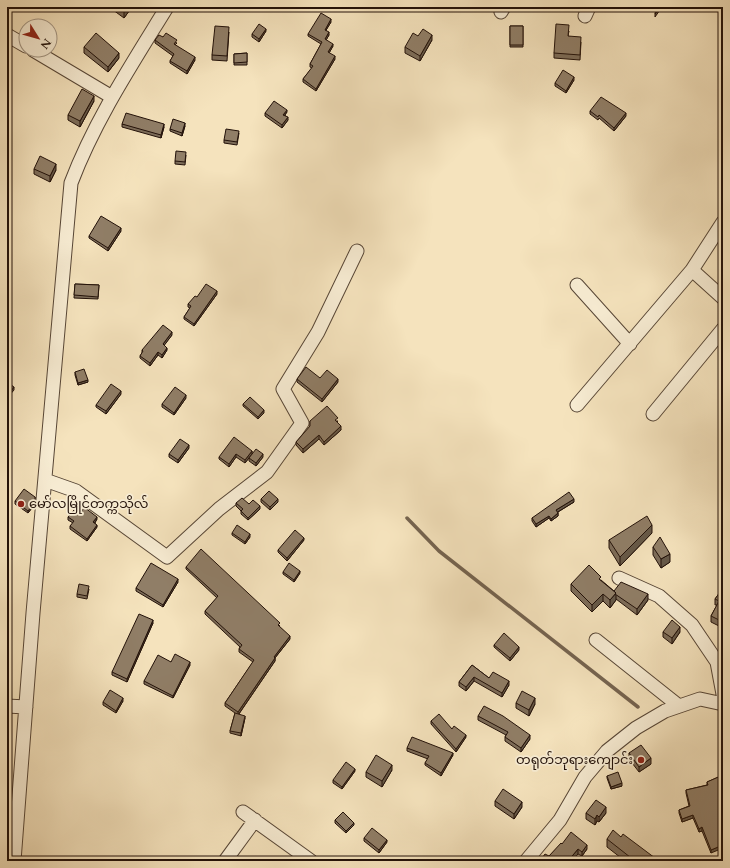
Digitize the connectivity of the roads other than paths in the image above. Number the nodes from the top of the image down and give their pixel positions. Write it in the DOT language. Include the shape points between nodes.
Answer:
graph roads {
  1 [pos="167,7"];
  2 [pos="7,35"];
  3 [pos="18,41"];
  4 [pos="46,58"];
  5 [pos="112,97"];
  6 [pos="723,222"];
  7 [pos="357,251"];
  8 [pos="692,270"];
  9 [pos="577,285"];
  10 [pos="723,298"];
  11 [pos="723,329"];
  12 [pos="630,344"];
  13 [pos="577,405"];
  14 [pos="653,414"];
  15 [pos="45,480"];
  16 [pos="619,578"];
  17 [pos="596,640"];
  18 [pos="723,694"];
  19 [pos="723,704"];
  20 [pos="7,706"];
  21 [pos="679,706"];
  22 [pos="26,707"];
  23 [pos="243,812"];
  24 [pos="255,820"];
  25 [pos="14,861"];
  26 [pos="225,861"];
  27 [pos="311,861"];
  28 [pos="526,861"];
  1 -- 5 [label="street"];
  2 -- 3 [label="street"];
  4 -- 5 [label="street"];
  5 -- 15 [label="street" via="83,152 71,183"];
  6 -- 8 [label="street"];
  7 -- 15 [label="street" via="318,332 283,389 302,423 267,472 219,509 168,556 76,491"];
  8 -- 10 [label="street"];
  8 -- 12 [label="street"];
  9 -- 12 [label="street"];
  11 -- 14 [label="street"];
  12 -- 13 [label="street"];
  15 -- 22 [label="street"];
  16 -- 18 [label="street" via="659,596 692,625 717,662"];
  17 -- 21 [label="street"];
  19 -- 21 [label="street" via="700,699"];
  20 -- 22 [label="street"];
  21 -- 28 [label="street" via="636,728 607,751 585,777 560,820"];
  22 -- 25 [label="street"];
  23 -- 24 [label="street"];
  24 -- 26 [label="street"];
  24 -- 27 [label="street"];
}
